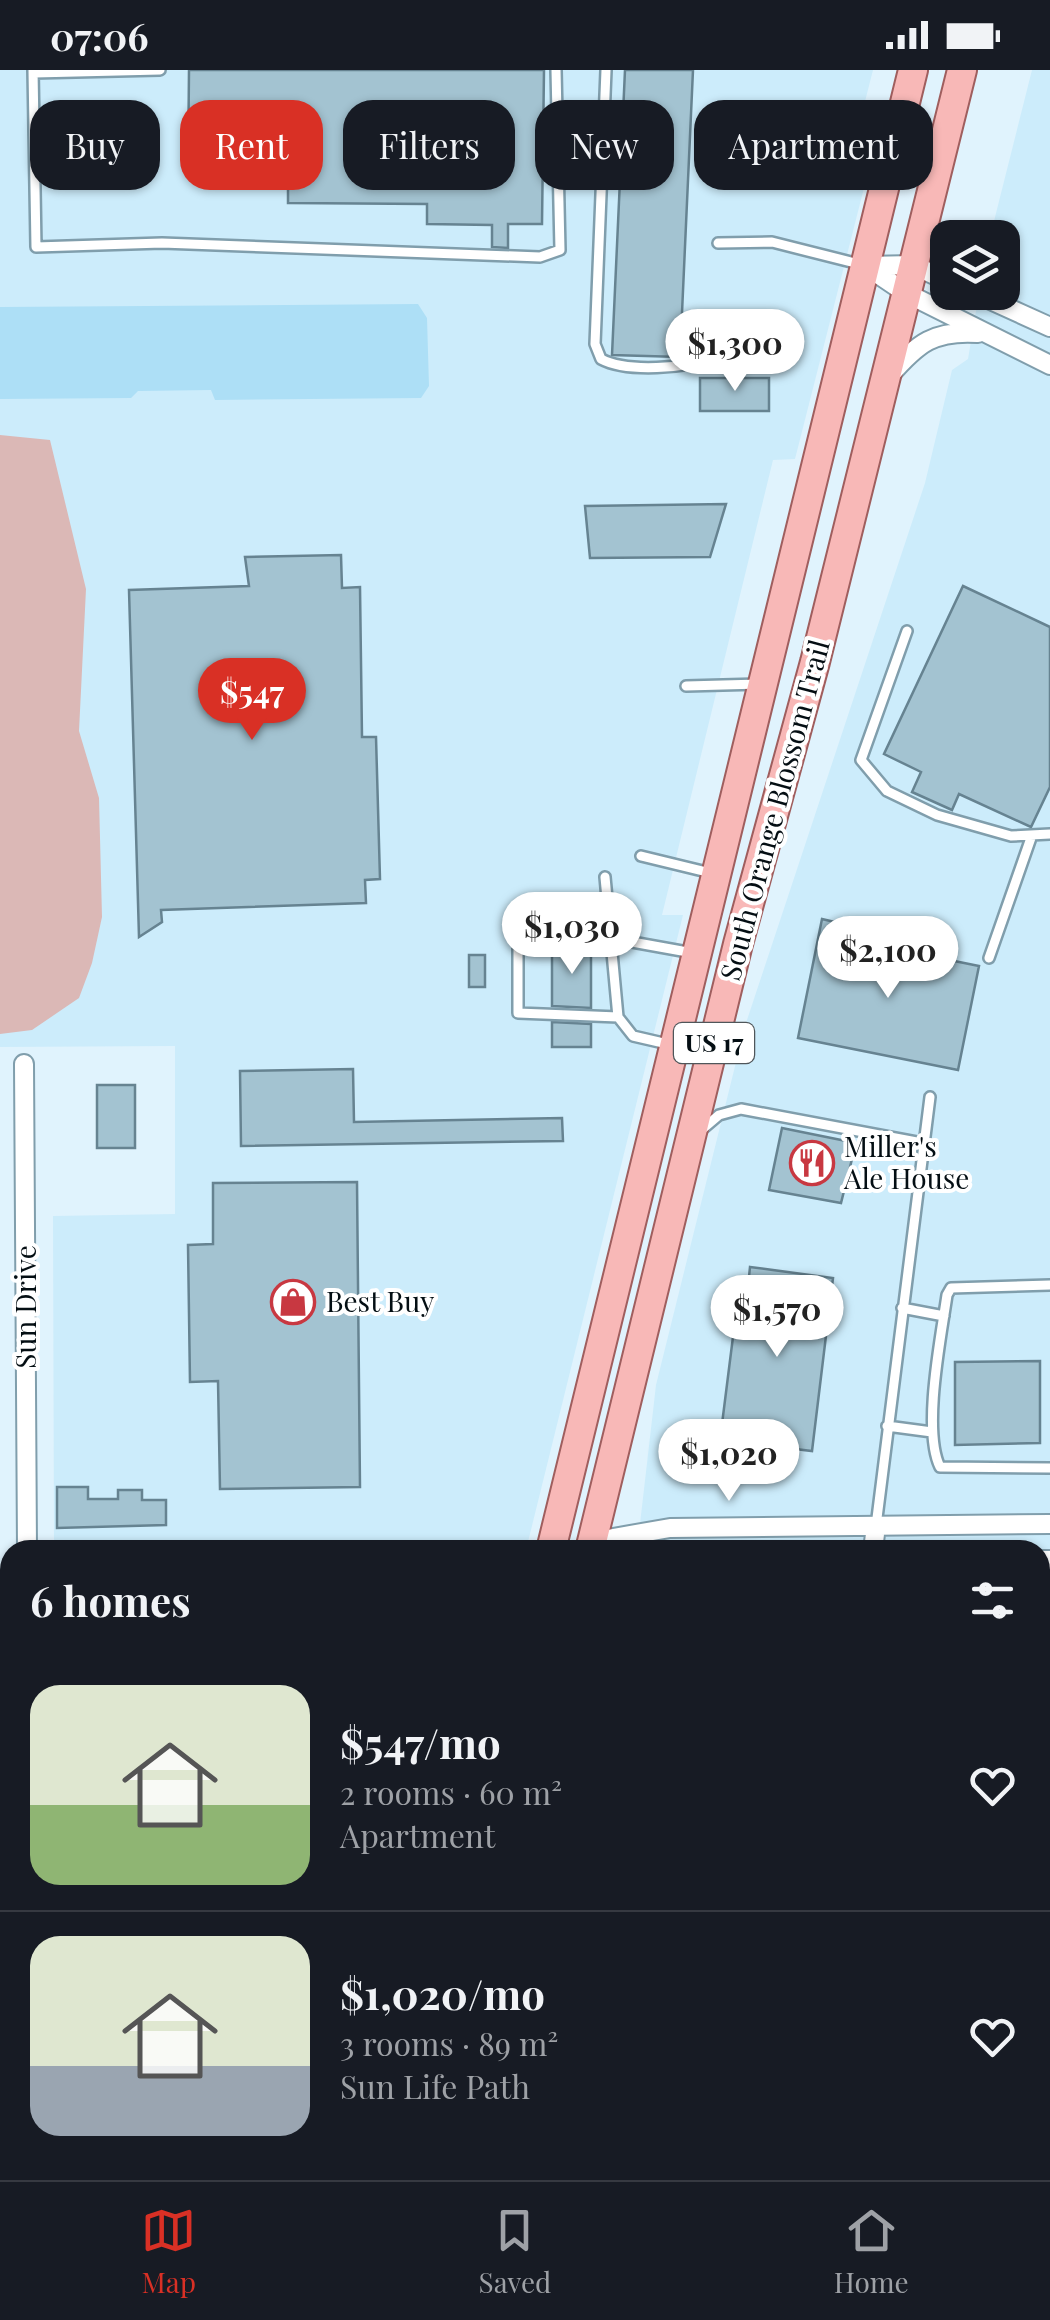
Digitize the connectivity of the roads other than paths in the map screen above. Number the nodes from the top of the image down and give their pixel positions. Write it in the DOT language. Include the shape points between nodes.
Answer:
graph roads {
  1 [pos="160,70"];
  2 [pos="556,70"];
  3 [pos="606,70"];
  4 [pos="912,70"];
  5 [pos="962,70"];
  6 [pos="34,72"];
  7 [pos="718,243"];
  8 [pos="913,265"];
  9 [pos="866,266"];
  10 [pos="930,273"];
  11 [pos="906,293"];
  12 [pos="1013,310"];
  13 [pos="1050,327"];
  14 [pos="984,334"];
  15 [pos="714,358"];
  16 [pos="1050,365"];
  17 [pos="884,384"];
  18 [pos="908,631"];
  19 [pos="763,684"];
  20 [pos="686,686"];
  21 [pos="1050,834"];
  22 [pos="1032,835"];
  23 [pos="641,856"];
  24 [pos="715,874"];
  25 [pos="604,877"];
  26 [pos="610,938"];
  27 [pos="696,953"];
  28 [pos="989,958"];
  29 [pos="618,1017"];
  30 [pos="674,1046"];
  31 [pos="24,1064"];
  32 [pos="930,1097"];
  33 [pos="690,1140"];
  34 [pos="922,1143"];
  35 [pos="1050,1285"];
  36 [pos="902,1308"];
  37 [pos="944,1316"];
  38 [pos="887,1426"];
  39 [pos="932,1432"];
  40 [pos="1050,1468"];
  41 [pos="1050,1524"];
  42 [pos="876,1526"];
  43 [pos="27,1540"];
  44 [pos="553,1540"];
  45 [pos="590,1540"];
  46 [pos="608,1540"];
  47 [pos="874,1540"];
  1 -- 6 [label="lane"];
  2 -- 6 [label="lane" via="560,250 540,258 162,243 36,247"];
  3 -- 15 [label="lane" via="596,344 601,358 622,366 692,366"];
  4 -- 9 [label="main road, South Orange Blossom Trail"];
  5 -- 8 [label="main road, South Orange Blossom Trail / US 17"];
  7 -- 9 [label="lane" via="772,242"];
  8 -- 9 [label="street"];
  8 -- 10 [label="street"];
  8 -- 11 [label="main road, South Orange Blossom Trail / US 17"];
  9 -- 11 [label="street"];
  9 -- 19 [label="main road, South Orange Blossom Trail / US 17"];
  11 -- 14 [label="street"];
  11 -- 17 [label="main road, South Orange Blossom Trail / US 17"];
  12 -- 13 [label="street"];
  14 -- 16 [label="street"];
  14 -- 17 [label="street" via="928,338"];
  17 -- 33 [label="main road, South Orange Blossom Trail / US 17"];
  18 -- 22 [label="lane" via="862,760 887,791 937,816 1011,836"];
  19 -- 20 [label="lane"];
  19 -- 24 [label="main road, South Orange Blossom Trail / US 17"];
  21 -- 22 [label="lane"];
  22 -- 28 [label="lane"];
  23 -- 24 [label="lane"];
  24 -- 27 [label="main road, South Orange Blossom Trail / US 17"];
  25 -- 26 [label="lane"];
  26 -- 27 [label="lane"];
  26 -- 29 [label="lane"];
  26 -- 29 [label="lane" via="518,938 518,1013"];
  27 -- 30 [label="main road, South Orange Blossom Trail / US 17"];
  29 -- 30 [label="lane" via="633,1036"];
  30 -- 44 [label="main road, South Orange Blossom Trail / US 17"];
  31 -- 43 [label="street, Sun Drive"];
  32 -- 34 [label="lane"];
  33 -- 34 [label="lane" via="719,1116 741,1109"];
  33 -- 45 [label="main road, South Orange Blossom Trail / US 17"];
  34 -- 36 [label="lane"];
  35 -- 37 [label="lane" via="951,1288"];
  36 -- 37 [label="lane"];
  36 -- 38 [label="lane"];
  37 -- 39 [label="lane"];
  38 -- 39 [label="lane"];
  38 -- 42 [label="lane"];
  39 -- 40 [label="lane" via="940,1467"];
  41 -- 42 [label="street"];
  42 -- 46 [label="street" via="670,1528"];
  42 -- 47 [label="street"];
}
